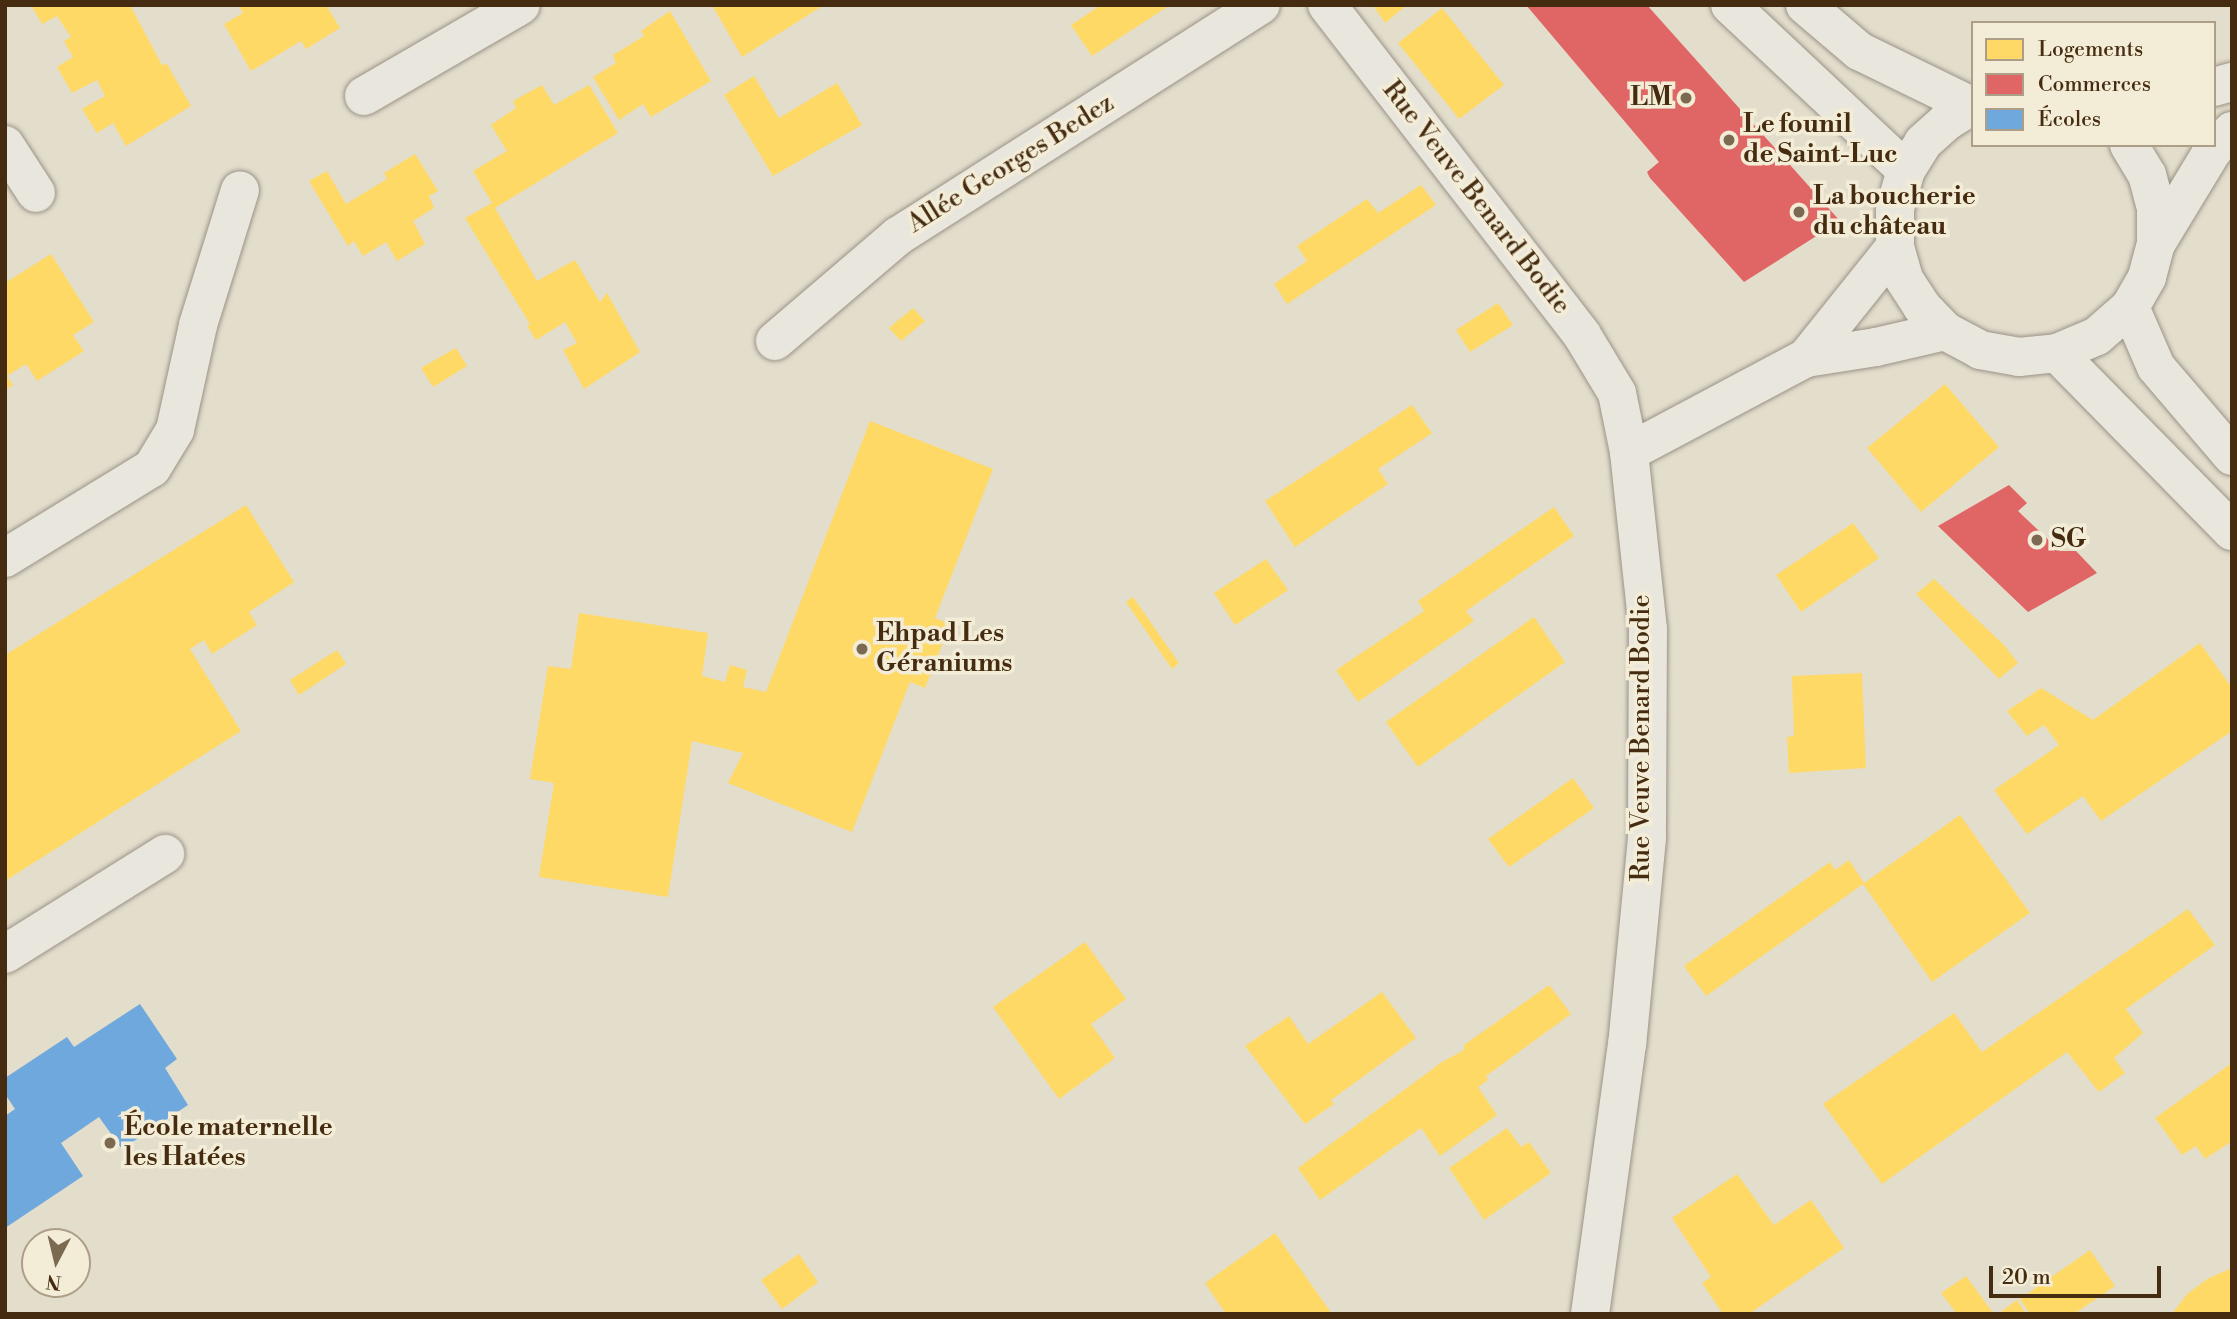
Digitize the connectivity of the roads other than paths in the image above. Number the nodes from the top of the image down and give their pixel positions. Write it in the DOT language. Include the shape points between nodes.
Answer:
graph roads {
  1 [pos="521,5"];
  2 [pos="1261,5"];
  3 [pos="1327,5"];
  4 [pos="1730,5"];
  5 [pos="1805,5"];
  6 [pos="364,96"];
  7 [pos="1971,106"];
  8 [pos="1971,107"];
  9 [pos="2232,131"];
  10 [pos="5,145"];
  11 [pos="2130,147"];
  12 [pos="1906,170"];
  13 [pos="240,190"];
  14 [pos="36,192"];
  15 [pos="2156,244"];
  16 [pos="1895,247"];
  17 [pos="2130,307"];
  18 [pos="1945,331"];
  19 [pos="775,341"];
  20 [pos="2057,353"];
  21 [pos="1806,358"];
  22 [pos="1629,452"];
  23 [pos="2232,456"];
  24 [pos="2232,531"];
  25 [pos="5,558"];
  26 [pos="165,854"];
  27 [pos="5,954"];
  28 [pos="1590,1314"];
  1 -- 6 [label="street"];
  2 -- 19 [label="street, Allée Georges Bedez" via="898,236"];
  3 -- 22 [label="street, Rue Veuve Benard Bodie" via="1582,335 1617,393"];
  4 -- 12 [label="street"];
  5 -- 7 [label="street" via="1860,51"];
  8 -- 12 [label="street" via="1923,143"];
  9 -- 15 [label="street" via="2213,150"];
  10 -- 14 [label="street"];
  11 -- 15 [label="street" via="2147,175 2156,208"];
  12 -- 16 [label="street" via="1895,208"];
  13 -- 25 [label="street" via="198,325 175,430 152,468"];
  15 -- 17 [label="street" via="2147,277"];
  16 -- 18 [label="street" via="1905,279 1922,307"];
  16 -- 21 [label="street"];
  17 -- 20 [label="street" via="2097,336"];
  17 -- 23 [label="street" via="2156,368"];
  18 -- 20 [label="street" via="1980,350 2018,357"];
  18 -- 21 [label="street" via="1876,348"];
  20 -- 24 [label="street"];
  21 -- 22 [label="street"];
  22 -- 28 [label="street, Rue Veuve Benard Bodie" via="1648,629 1647,838 1627,1044"];
  26 -- 27 [label="street"];
}
